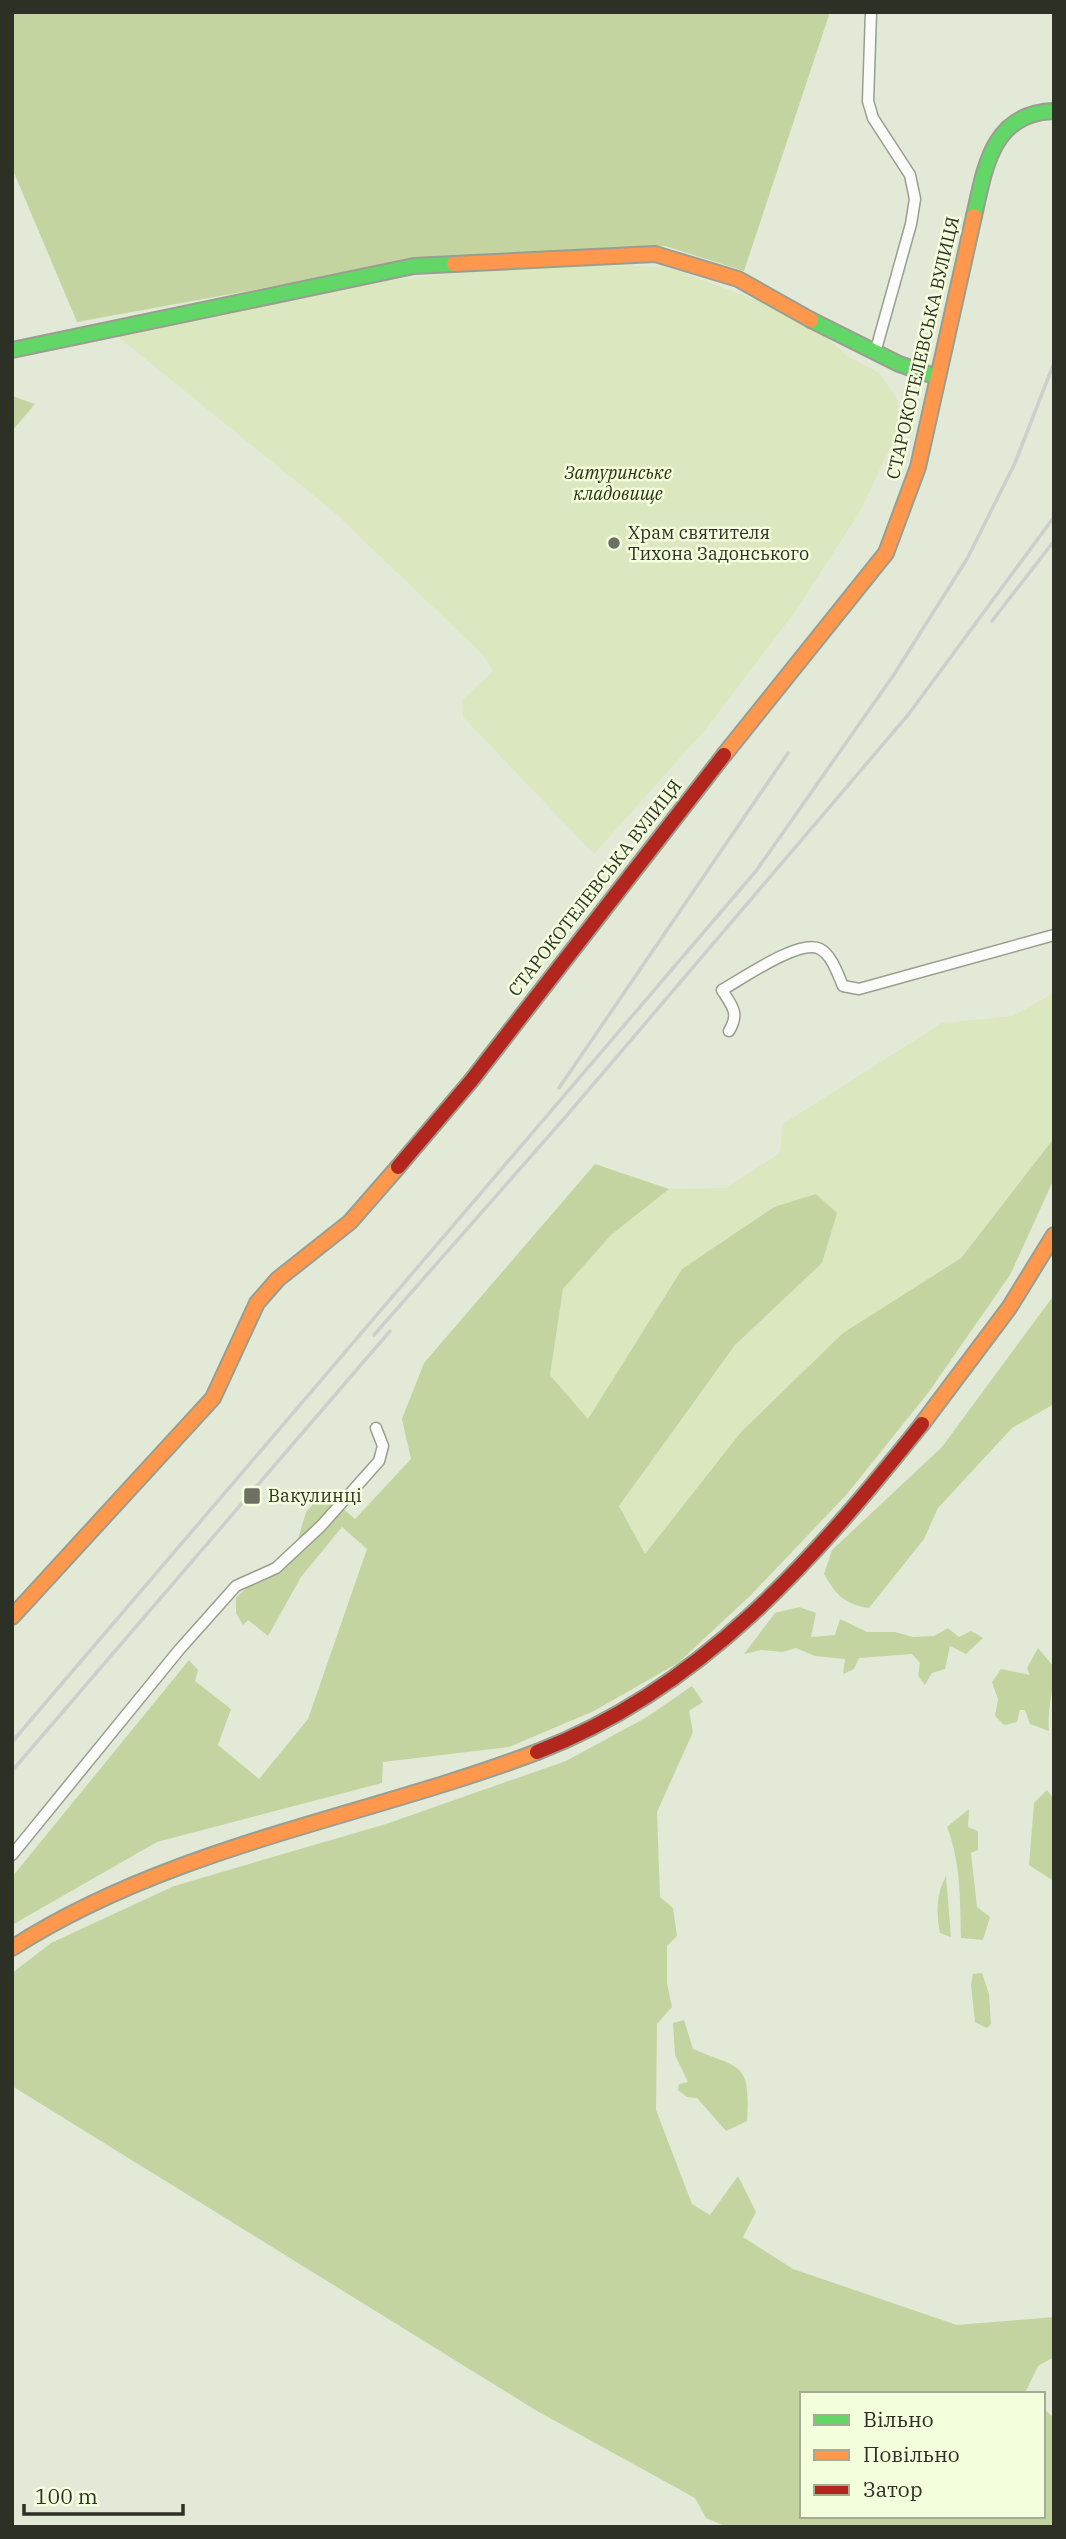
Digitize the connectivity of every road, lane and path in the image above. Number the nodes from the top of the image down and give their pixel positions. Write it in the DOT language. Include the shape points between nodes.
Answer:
graph roads {
  1 [pos="869,13"];
  2 [pos="1054,111"];
  3 [pos="12,350"];
  4 [pos="875,353"];
  5 [pos="937,377"];
  6 [pos="1054,935"];
  7 [pos="729,1031"];
  8 [pos="1054,1235"];
  9 [pos="376,1428"];
  10 [pos="12,1617"];
  11 [pos="12,1855"];
  12 [pos="12,1948"];
  1 -- 4 [label="street" via="868,101 873,118 911,175 915,199"];
  2 -- 5 [label="street, СТАРОКОТЕЛЕВСЬКА ВУЛИЦЯ" via="1016,118 998,136 986,162"];
  3 -- 4 [label="street" via="414,266 655,254 738,279"];
  4 -- 5 [label="street"];
  5 -- 10 [label="street, СТАРОКОТЕЛЕВСЬКА ВУЛИЦЯ" via="918,467 886,553 611,897 471,1081 350,1222 278,1279 257,1303 213,1398"];
  6 -- 7 [label="street" via="859,989 843,986 820,949 793,950 722,989 736,1011"];
  8 -- 12 [label="street" via="977,1353 848,1514 763,1607 698,1663 642,1702 591,1729 496,1766 158,1873 57,1917"];
  9 -- 11 [label="street" via="383,1446 379,1461 276,1568 236,1586"];
}
